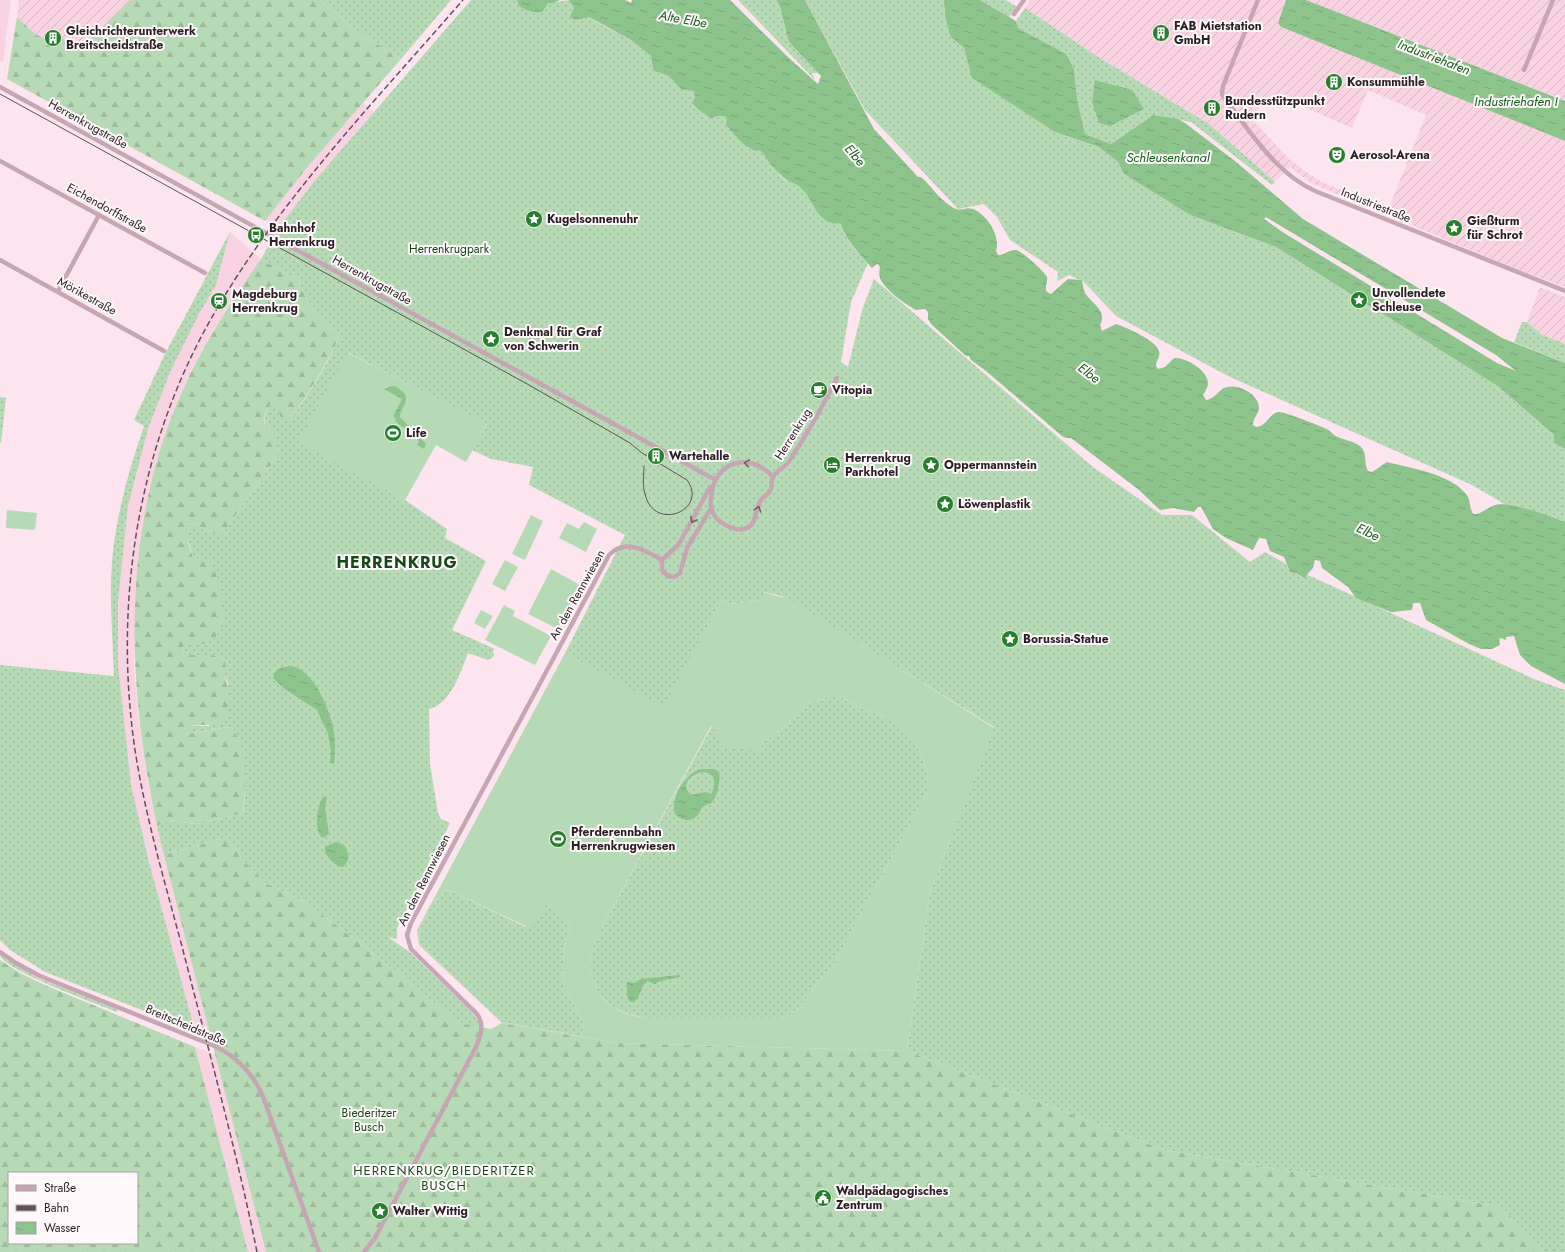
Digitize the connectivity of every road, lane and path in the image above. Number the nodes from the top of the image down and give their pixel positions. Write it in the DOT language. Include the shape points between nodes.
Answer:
graph roads {
  1 [pos="1024,0"];
  2 [pos="1258,0"];
  3 [pos="1553,0"];
  4 [pos="1014,14"];
  5 [pos="1524,70"];
  6 [pos="0,87"];
  7 [pos="0,161"];
  8 [pos="99,215"];
  9 [pos="0,260"];
  10 [pos="205,273"];
  11 [pos="58,291"];
  12 [pos="1565,291"];
  13 [pos="164,351"];
  14 [pos="837,378"];
  15 [pos="773,477"];
  16 [pos="714,479"];
  17 [pos="711,486"];
  18 [pos="711,508"];
  19 [pos="662,560"];
  20 [pos="0,952"];
  21 [pos="319,1252"];
  22 [pos="364,1252"];
  1 -- 4 [label="street"];
  2 -- 12 [label="street, Industriestraße" via="1223,86 1222,96 1278,166 1302,185"];
  3 -- 5 [label="street"];
  6 -- 16 [label="street, Herrenkrugstraße"];
  7 -- 8 [label="street, Eichendorffstraße"];
  8 -- 10 [label="street, Eichendorffstraße"];
  8 -- 11 [label="street"];
  9 -- 11 [label="street, Mörikestraße"];
  11 -- 13 [label="street, Mörikestraße"];
  14 -- 15 [label="street, Herrenkrug" via="789,461"];
  15 -- 16 [label="street, Herrenkrug, one-way" via="760,467 744,461 728,467"];
  18 -- 15 [label="street, Herrenkrug, one-way" via="715,516 728,526 738,529 749,527 760,502 770,490"];
  16 -- 17 [label="street, Herrenkrug"];
  17 -- 18 [label="street, Herrenkrug"];
  17 -- 19 [label="street, one-way" via="679,544"];
  18 -- 19 [label="street" via="687,548 680,573 673,577 666,575 662,570"];
  19 -- 22 [label="street, An den Rennwiesen" via="630,545 621,546 609,555 411,922 408,935 411,949 476,1013 482,1030 476,1047 375,1238"];
  20 -- 21 [label="street, Breitscheidstraße" via="40,976 218,1047 243,1065 262,1094"];
}
